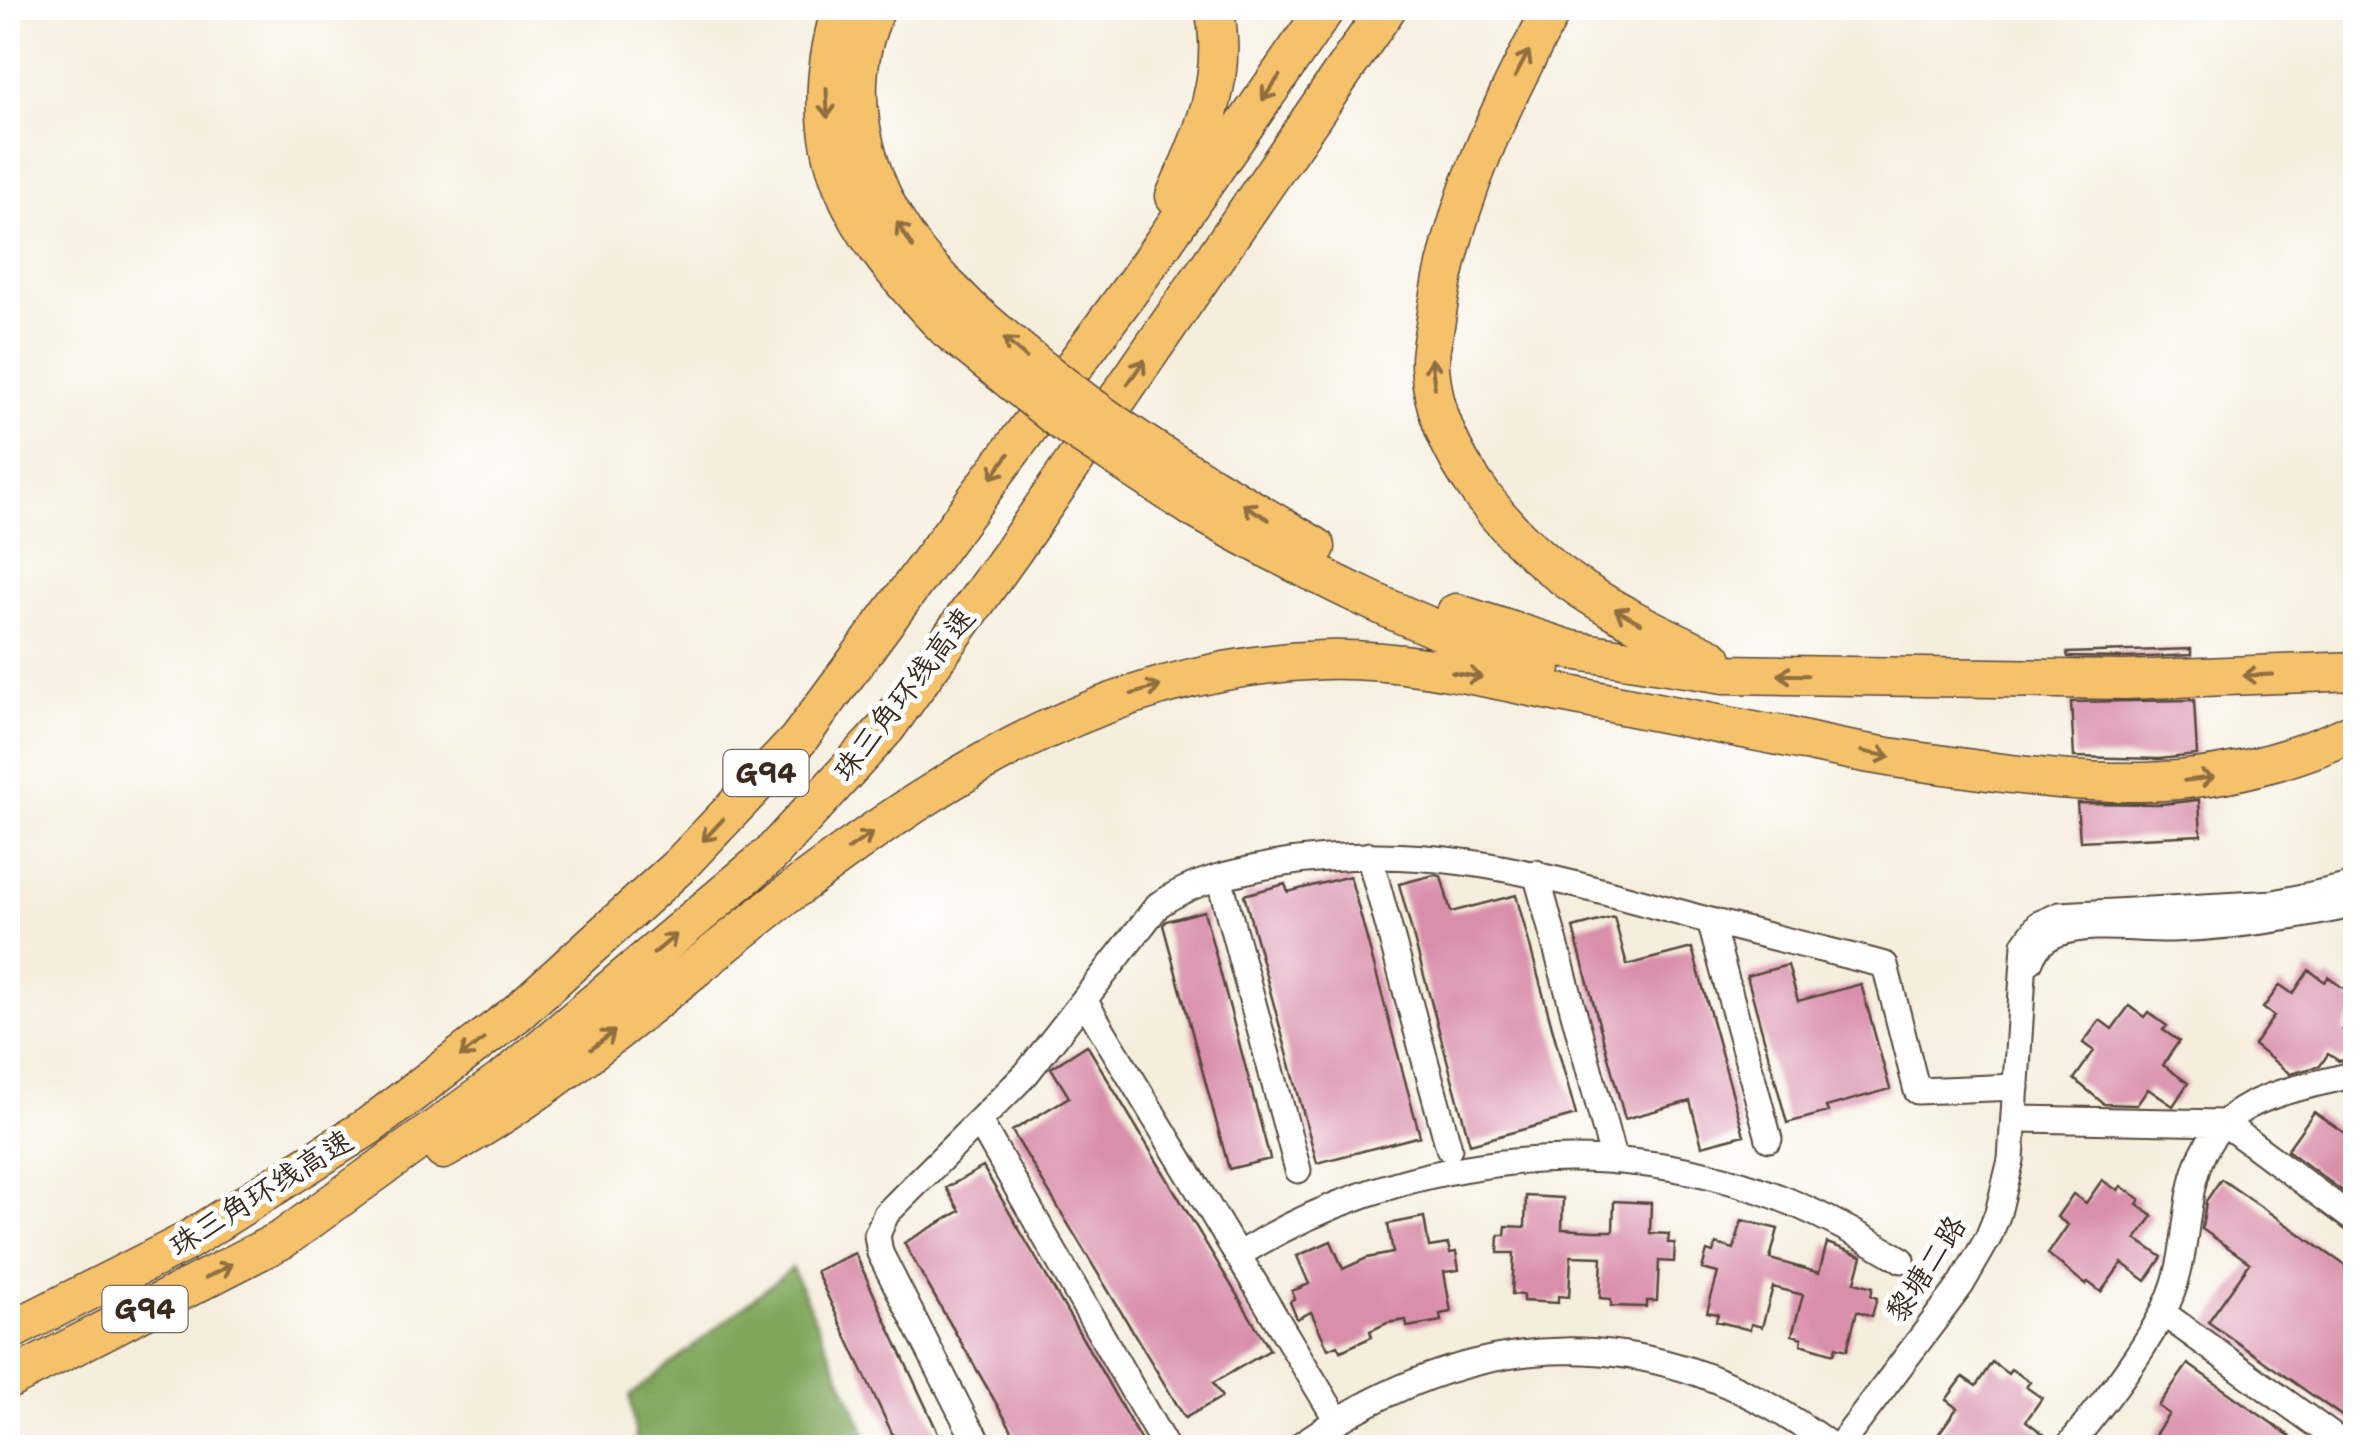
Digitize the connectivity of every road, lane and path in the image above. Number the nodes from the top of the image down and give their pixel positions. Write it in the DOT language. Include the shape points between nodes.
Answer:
graph roads {
  1 [pos="841,8"];
  2 [pos="876,8"];
  3 [pos="1214,8"];
  4 [pos="1326,8"];
  5 [pos="1387,8"];
  6 [pos="1553,8"];
  7 [pos="1136,282"];
  8 [pos="958,318"];
  9 [pos="1202,497"];
  10 [pos="2356,671"];
  11 [pos="1747,674"];
  12 [pos="2356,732"];
  13 [pos="1804,741"];
  14 [pos="1369,855"];
  15 [pos="1536,873"];
  16 [pos="1218,877"];
  17 [pos="2356,885"];
  18 [pos="2356,904"];
  19 [pos="1710,921"];
  20 [pos="2022,984"];
  21 [pos="1084,1000"];
  22 [pos="2356,1074"];
  23 [pos="2016,1087"];
  24 [pos="2014,1119"];
  25 [pos="979,1121"];
  26 [pos="2224,1123"];
  27 [pos="1769,1138"];
  28 [pos="1448,1148"];
  29 [pos="1614,1161"];
  30 [pos="1298,1170"];
  31 [pos="2356,1221"];
  32 [pos="283,1238"];
  33 [pos="1238,1256"];
  34 [pos="1902,1260"];
  35 [pos="2163,1313"];
  36 [pos="8,1332"];
  37 [pos="8,1380"];
  38 [pos="1338,1420"];
  39 [pos="983,1448"];
  40 [pos="1166,1448"];
  41 [pos="1296,1448"];
  42 [pos="1836,1448"];
  43 [pos="2067,1448"];
  44 [pos="2350,1448"];
  1 -- 8 [label="highway, one-way" via="826,79 840,177 886,264"];
  8 -- 2 [label="highway, one-way" via="881,196 862,142 856,84"];
  3 -- 7 [label="highway" via="1218,81 1204,130"];
  4 -- 7 [label="highway, 珠三角环线高速 / G94, one-way"];
  32 -- 5 [label="highway, 珠三角环线高速 / G94, one-way" via="508,1076 770,855 873,742"];
  11 -- 6 [label="highway, one-way" via="1662,635 1526,545 1444,434 1429,364 1442,284 1468,188 1507,92"];
  7 -- 36 [label="highway, 珠三角环线高速 / G94, one-way" via="798,740 680,865 516,1014 370,1126 184,1243"];
  8 -- 9 [label="highway, bridge" via="1140,444"];
  11 -- 9 [label="highway, one-way" via="1572,650 1437,608"];
  9 -- 13 [label="highway" via="1348,590 1500,655"];
  10 -- 11 [label="highway, one-way" via="2125,680"];
  13 -- 12 [label="highway, one-way" via="2024,776 2136,784 2227,775"];
  32 -- 13 [label="highway, one-way" via="525,1100 797,887 916,804 1050,725 1113,700 1256,666 1326,660 1402,664"];
  14 -- 15 [label="street" via="1452,858"];
  14 -- 16 [label="street"];
  14 -- 28 [label="street"];
  15 -- 19 [label="street"];
  15 -- 29 [label="street"];
  16 -- 21 [label="street" via="1158,905"];
  16 -- 30 [label="street"];
  17 -- 20 [label="street, 黎塘二路" via="2275,903 2048,918 2025,944"];
  18 -- 20 [label="street, 黎塘二路" via="2232,926 2056,934 2033,953"];
  19 -- 23 [label="street" via="1885,965 1917,1091"];
  19 -- 27 [label="street"];
  20 -- 23 [label="street, 黎塘二路"];
  21 -- 25 [label="street"];
  21 -- 33 [label="street"];
  22 -- 26 [label="street" via="2263,1098"];
  23 -- 24 [label="street, 黎塘二路"];
  24 -- 26 [label="street"];
  24 -- 42 [label="street, 黎塘二路" via="2006,1187 1976,1262"];
  25 -- 39 [label="street" via="886,1214 877,1235 880,1253"];
  25 -- 40 [label="street"];
  26 -- 31 [label="street"];
  26 -- 35 [label="street" via="2196,1162 2180,1264"];
  29 -- 33 [label="street" via="1498,1164 1408,1180 1340,1203"];
  29 -- 34 [label="street" via="1700,1173 1770,1194 1838,1222"];
  37 -- 32 [label="highway, 珠三角环线高速 / G94, one-way"];
  33 -- 38 [label="street"];
  35 -- 43 [label="street"];
  35 -- 44 [label="street"];
  38 -- 41 [label="street"];
  38 -- 42 [label="street" via="1459,1365 1558,1350 1609,1352 1658,1360 1738,1387"];
}
